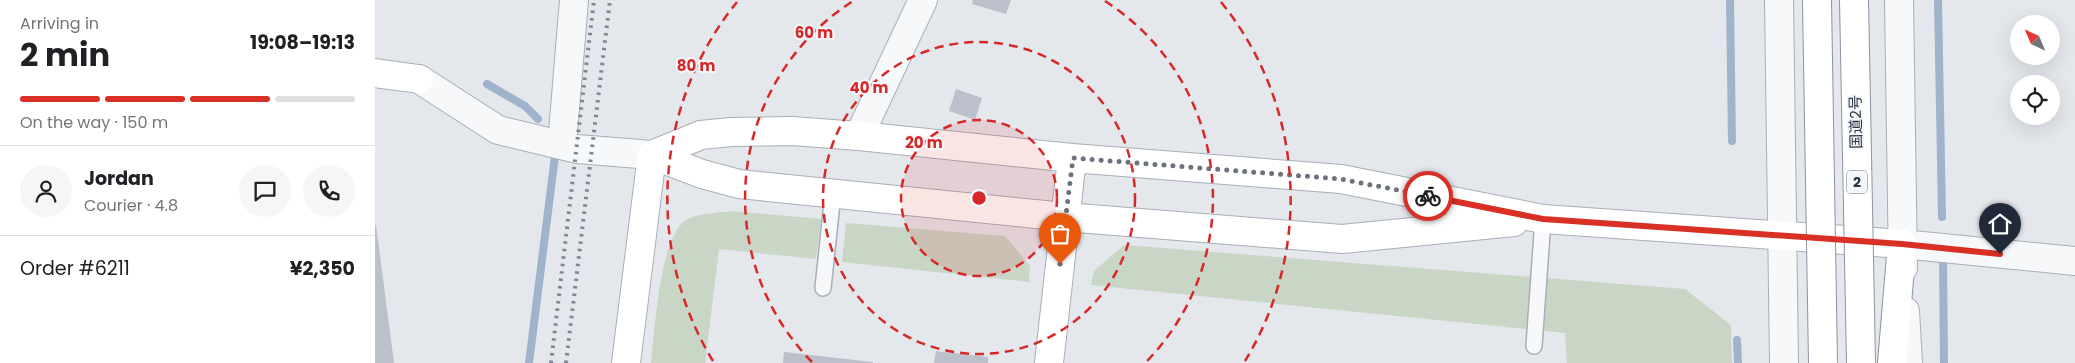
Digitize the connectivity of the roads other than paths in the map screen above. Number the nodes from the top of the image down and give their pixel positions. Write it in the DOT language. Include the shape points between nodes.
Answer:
graph roads {
  1 [pos="574,0"];
  2 [pos="923,0"];
  3 [pos="1779,0"];
  4 [pos="1817,0"];
  5 [pos="1854,0"];
  6 [pos="1899,0"];
  7 [pos="375,73"];
  8 [pos="419,79"];
  9 [pos="859,136"];
  10 [pos="562,145"];
  11 [pos="652,155"];
  12 [pos="1073,158"];
  13 [pos="833,193"];
  14 [pos="1065,217"];
  15 [pos="1543,219"];
  16 [pos="1781,237"];
  17 [pos="1902,244"];
  18 [pos="2075,261"];
  19 [pos="823,288"];
  20 [pos="1534,346"];
  21 [pos="626,363"];
  22 [pos="1049,363"];
  23 [pos="1784,363"];
  24 [pos="1823,363"];
  25 [pos="1861,363"];
  26 [pos="1892,363"];
  27 [pos="1908,363"];
  1 -- 10 [label="street"];
  2 -- 9 [label="street"];
  3 -- 16 [label="street"];
  4 -- 24 [label="main road, bridge"];
  5 -- 25 [label="main road, 国道2号 / 2, bridge"];
  6 -- 17 [label="street"];
  7 -- 8 [label="main road"];
  8 -- 10 [label="street" via="498,130"];
  9 -- 11 [label="main road" via="731,132 701,135"];
  9 -- 12 [label="main road"];
  10 -- 11 [label="street" via="592,151"];
  11 -- 13 [label="main road" via="739,184"];
  11 -- 21 [label="main road"];
  12 -- 14 [label="main road"];
  12 -- 15 [label="main road" via="1341,179"];
  13 -- 14 [label="main road"];
  13 -- 19 [label="lane"];
  14 -- 15 [label="main road" via="1342,239"];
  14 -- 22 [label="main road"];
  15 -- 16 [label="main road"];
  15 -- 20 [label="lane"];
  16 -- 17 [label="main road"];
  16 -- 23 [label="street"];
  17 -- 18 [label="street"];
  17 -- 26 [label="main road"];
  17 -- 27 [label="street"];
}
